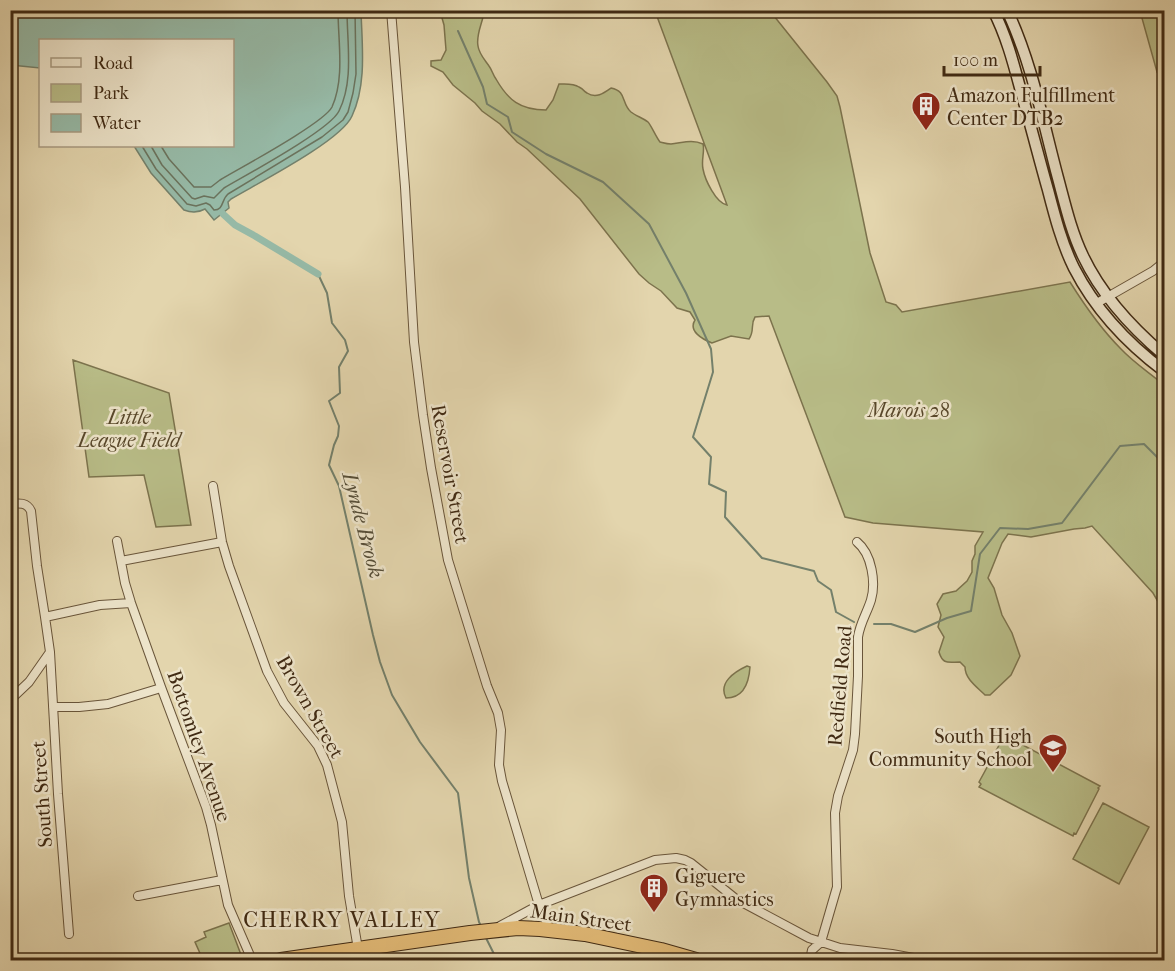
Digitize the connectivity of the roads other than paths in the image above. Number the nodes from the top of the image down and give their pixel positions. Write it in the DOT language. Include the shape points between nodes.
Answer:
graph roads {
  1 [pos="391,10"];
  2 [pos="993,10"];
  3 [pos="1007,10"];
  4 [pos="1164,262"];
  5 [pos="1108,297"];
  6 [pos="1097,303"];
  7 [pos="1164,355"];
  8 [pos="1164,371"];
  9 [pos="213,486"];
  10 [pos="10,504"];
  11 [pos="117,541"];
  12 [pos="222,542"];
  13 [pos="857,542"];
  14 [pos="121,561"];
  15 [pos="131,603"];
  16 [pos="45,617"];
  17 [pos="50,652"];
  18 [pos="161,688"];
  19 [pos="10,700"];
  20 [pos="53,707"];
  21 [pos="222,880"];
  22 [pos="138,896"];
  23 [pos="539,905"];
  24 [pos="547,929"];
  25 [pos="486,931"];
  26 [pos="69,934"];
  27 [pos="820,942"];
  28 [pos="358,949"];
  29 [pos="252,960"];
  30 [pos="281,960"];
  31 [pos="696,960"];
  32 [pos="810,960"];
  33 [pos="924,960"];
  1 -- 23 [label="street, Reservoir Street" via="414,342 430,461 448,560 498,713 500,773"];
  2 -- 6 [label="main road" via="1012,57 1062,240 1074,268"];
  3 -- 5 [label="main road" via="1029,72 1069,219 1083,255"];
  4 -- 5 [label="street"];
  5 -- 6 [label="street"];
  5 -- 7 [label="main road"];
  6 -- 8 [label="main road" via="1128,340"];
  9 -- 12 [label="street, Brown Street"];
  10 -- 16 [label="street, South Street" via="21,503 31,511"];
  11 -- 14 [label="street, Bottomley Avenue"];
  12 -- 14 [label="street"];
  12 -- 28 [label="street, Brown Street" via="270,679 324,758 342,822"];
  13 -- 27 [label="street, Redfield Road" via="868,559 873,588 858,636 854,746 836,805 837,887"];
  14 -- 15 [label="street, Bottomley Avenue"];
  15 -- 16 [label="street" via="100,605"];
  15 -- 18 [label="street, Bottomley Avenue"];
  16 -- 17 [label="street, South Street"];
  17 -- 19 [label="street" via="29,682"];
  17 -- 20 [label="street, South Street"];
  18 -- 20 [label="street" via="108,704"];
  18 -- 21 [label="street, Bottomley Avenue" via="206,807"];
  20 -- 26 [label="street, South Street"];
  21 -- 22 [label="street"];
  21 -- 29 [label="street, Bottomley Avenue" via="228,905"];
  23 -- 24 [label="street, Reservoir Street"];
  23 -- 25 [label="street"];
  23 -- 27 [label="street" via="655,860 676,858 691,863 736,899"];
  24 -- 25 [label="highway, Main Street"];
  24 -- 31 [label="highway, Main Street" via="593,935"];
  25 -- 28 [label="highway, Main Street"];
  27 -- 32 [label="street, Redfield Road" via="812,950"];
  27 -- 33 [label="street" via="853,951"];
  28 -- 30 [label="highway, Main Street"];
}
